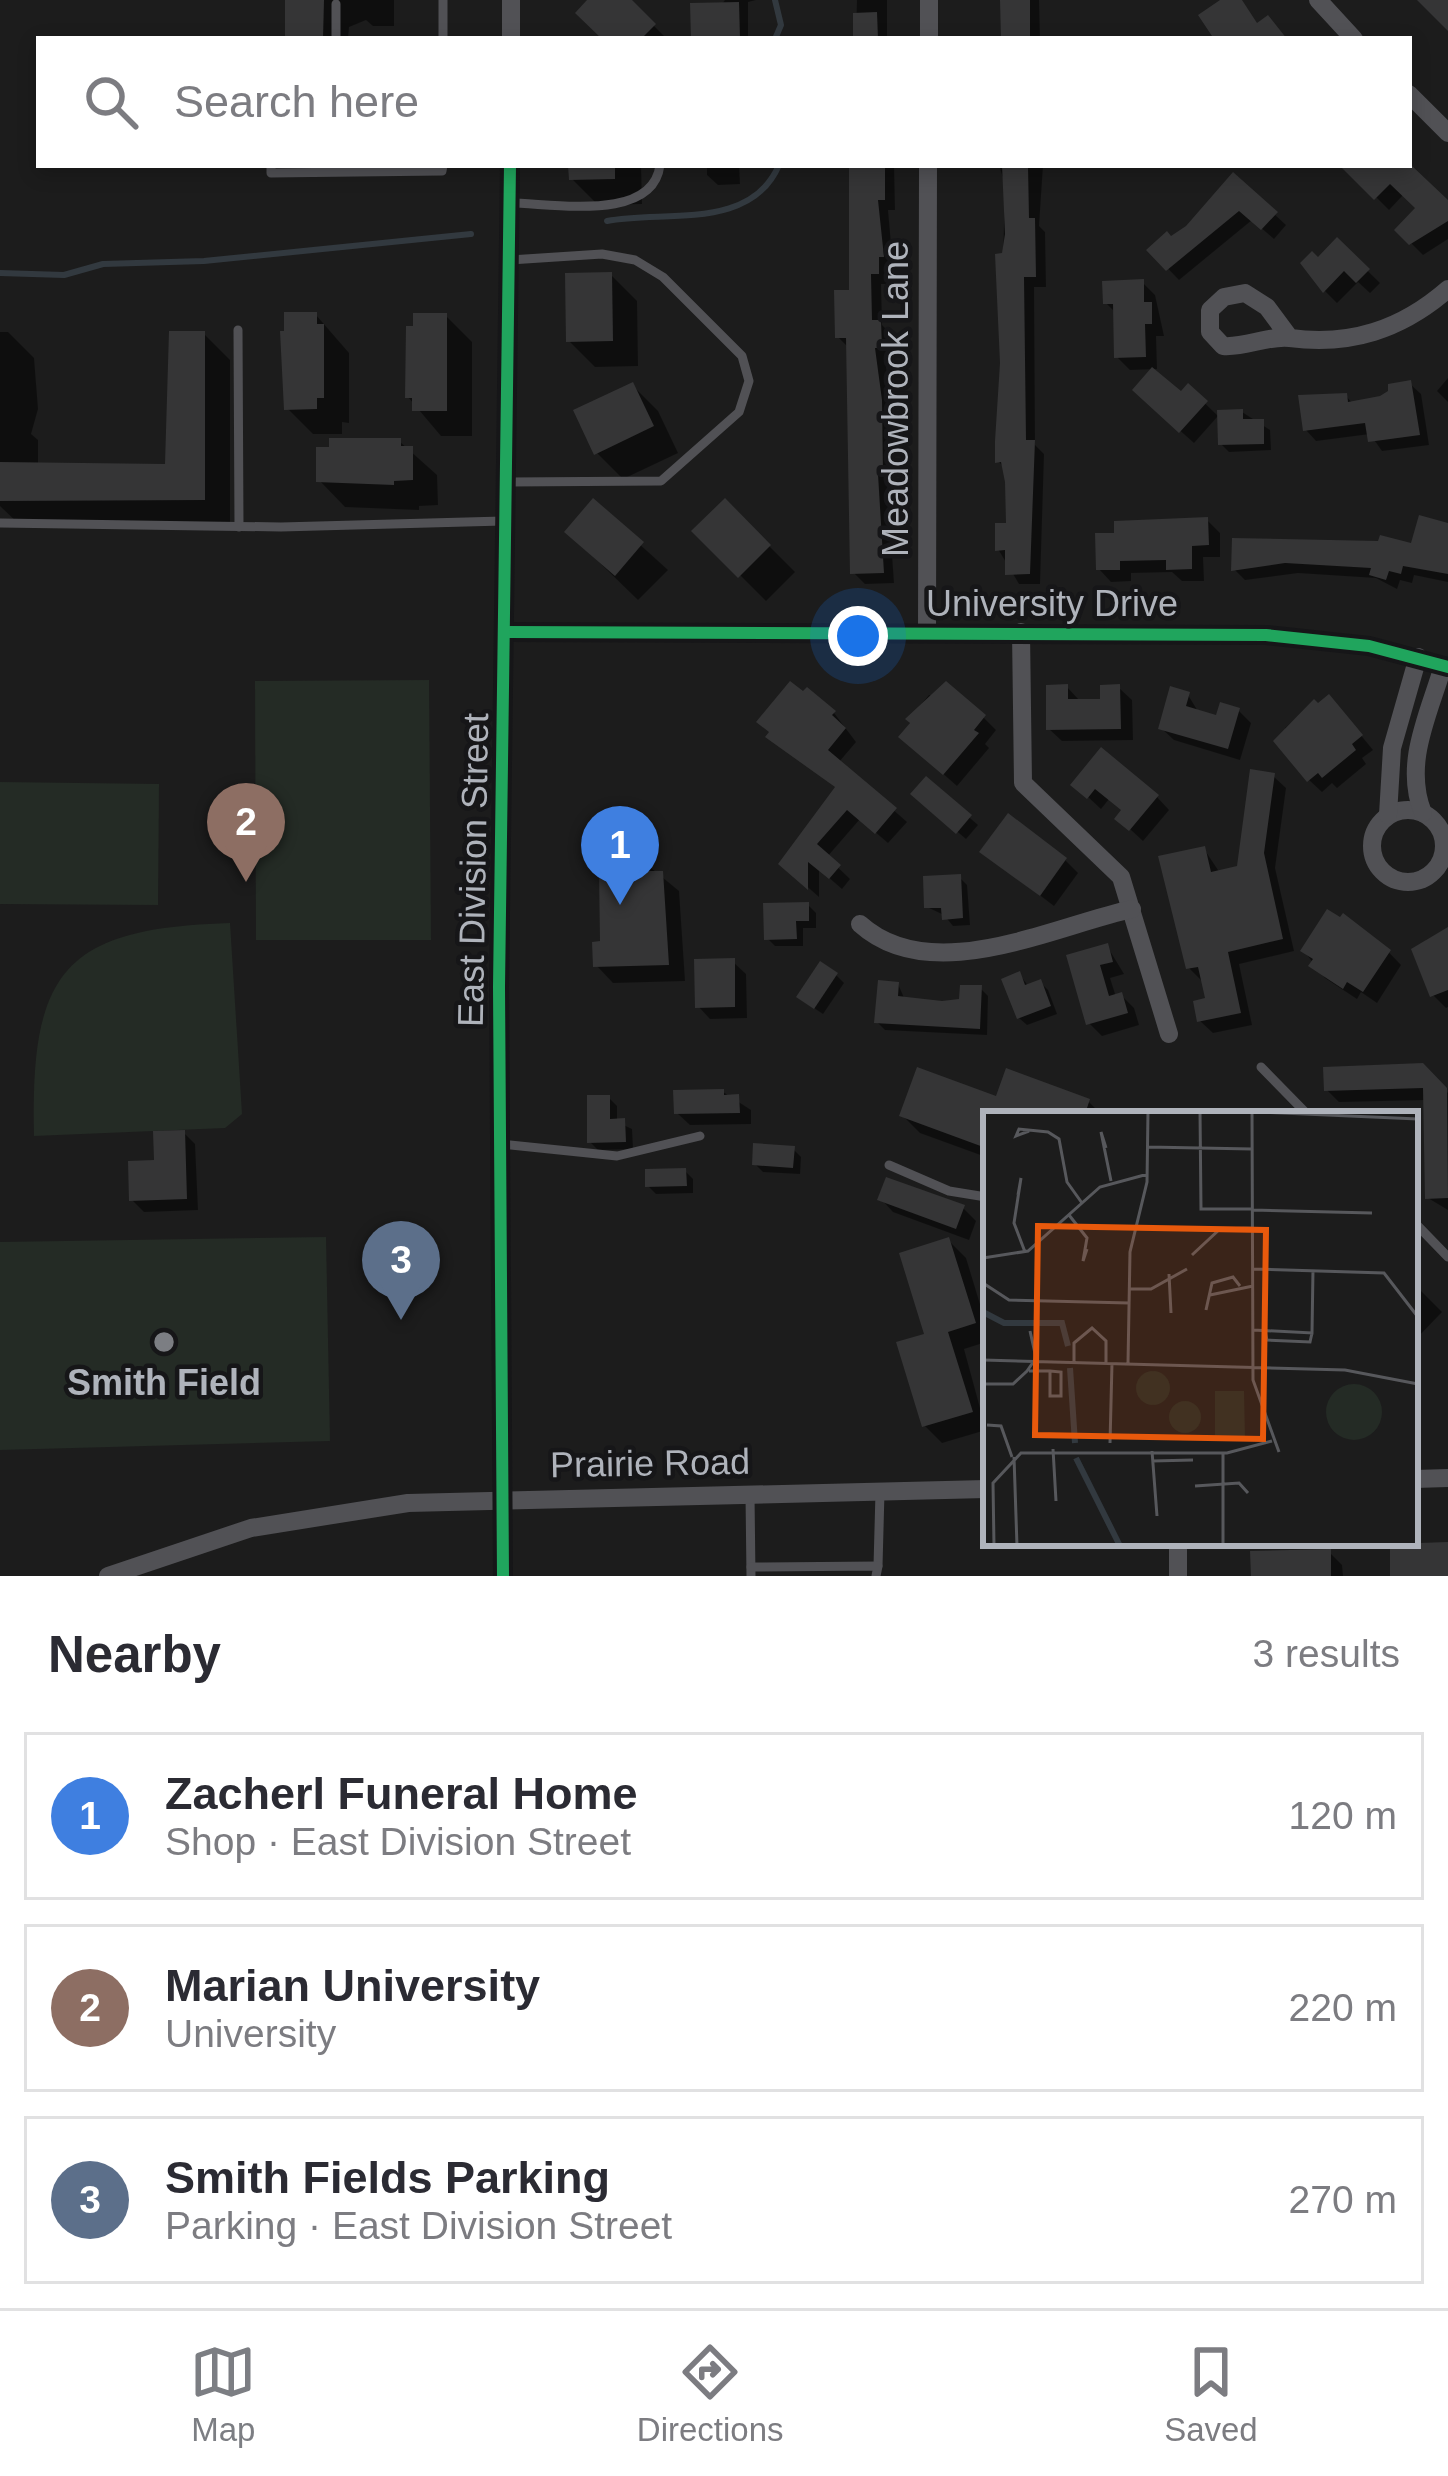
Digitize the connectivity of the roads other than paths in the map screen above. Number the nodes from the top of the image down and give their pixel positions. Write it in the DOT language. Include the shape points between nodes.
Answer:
graph roads {
  1 [pos="443,0"];
  2 [pos="511,0"];
  3 [pos="929,0"];
  4 [pos="1318,0"];
  5 [pos="336,4"];
  6 [pos="336,36"];
  7 [pos="443,36"];
  8 [pos="511,36"];
  9 [pos="928,36"];
  10 [pos="1351,36"];
  11 [pos="1412,97"];
  12 [pos="1448,133"];
  13 [pos="271,168"];
  14 [pos="442,168"];
  15 [pos="510,168"];
  16 [pos="659,168"];
  17 [pos="928,168"];
  18 [pos="510,203"];
  19 [pos="510,260"];
  20 [pos="1448,290"];
  21 [pos="238,331"];
  22 [pos="1290,338"];
  23 [pos="509,482"];
  24 [pos="509,521"];
  25 [pos="0,523"];
  26 [pos="238,526"];
  27 [pos="508,632"];
  28 [pos="1021,632"];
  29 [pos="927,633"];
  30 [pos="1418,657"];
  31 [pos="1446,666"];
  32 [pos="1423,813"];
  33 [pos="1388,815"];
  34 [pos="1132,909"];
  35 [pos="860,924"];
  36 [pos="1169,1034"];
  37 [pos="1261,1067"];
  38 [pos="1304,1111"];
  39 [pos="700,1136"];
  40 [pos="501,1144"];
  41 [pos="889,1165"];
  42 [pos="983,1196"];
  43 [pos="1418,1226"];
  44 [pos="1448,1257"];
  45 [pos="1448,1478"];
  46 [pos="1418,1479"];
  47 [pos="983,1489"];
  48 [pos="880,1492"];
  49 [pos="750,1495"];
  50 [pos="506,1498"];
  51 [pos="877,1571"];
  52 [pos="751,1572"];
  53 [pos="108,1576"];
  54 [pos="502,1576"];
  1 -- 7 [label="lane"];
  2 -- 8 [label="street"];
  3 -- 9 [label="street"];
  4 -- 10 [label="street"];
  5 -- 6 [label="lane"];
  11 -- 12 [label="street"];
  13 -- 14 [label="lane"];
  15 -- 18 [label="street, East Division Street"];
  16 -- 18 [label="lane" via="651,188 629,201"];
  17 -- 29 [label="street, Meadowbrook Lane"];
  18 -- 19 [label="street, East Division Street"];
  19 -- 23 [label="street, East Division Street"];
  19 -- 23 [label="lane" via="602,254 641,262 734,345 749,381 739,412 661,481"];
  20 -- 22 [label="street" via="1366,336"];
  21 -- 26 [label="lane"];
  23 -- 24 [label="street, East Division Street"];
  24 -- 26 [label="lane"];
  24 -- 27 [label="street, East Division Street"];
  25 -- 26 [label="lane"];
  27 -- 29 [label="street, University Drive"];
  27 -- 40 [label="street, East Division Street"];
  28 -- 29 [label="street, University Drive"];
  28 -- 30 [label="street, University Drive" via="1278,635"];
  28 -- 34 [label="street" via="1024,783 1109,861"];
  30 -- 31 [label="street, University Drive"];
  30 -- 33 [label="street" via="1392,748"];
  31 -- 32 [label="street" via="1413,778"];
  32 -- 33 [label="street"];
  32 -- 33 [label="street" via="1444,846 1435,871 1411,883 1376,864 1372,837"];
  34 -- 35 [label="street" via="950,951 899,949"];
  34 -- 36 [label="street"];
  37 -- 38 [label="lane"];
  39 -- 40 [label="lane" via="617,1156"];
  40 -- 50 [label="street, East Division Street"];
  41 -- 42 [label="lane"];
  43 -- 44 [label="lane"];
  45 -- 46 [label="street"];
  47 -- 48 [label="street, Prairie Road"];
  48 -- 49 [label="street, Prairie Road"];
  48 -- 51 [label="lane"];
  49 -- 50 [label="street, Prairie Road"];
  49 -- 52 [label="lane"];
  50 -- 53 [label="street, Prairie Road" via="277,1522"];
  50 -- 54 [label="street, East Division Street"];
  51 -- 52 [label="lane"];
}
